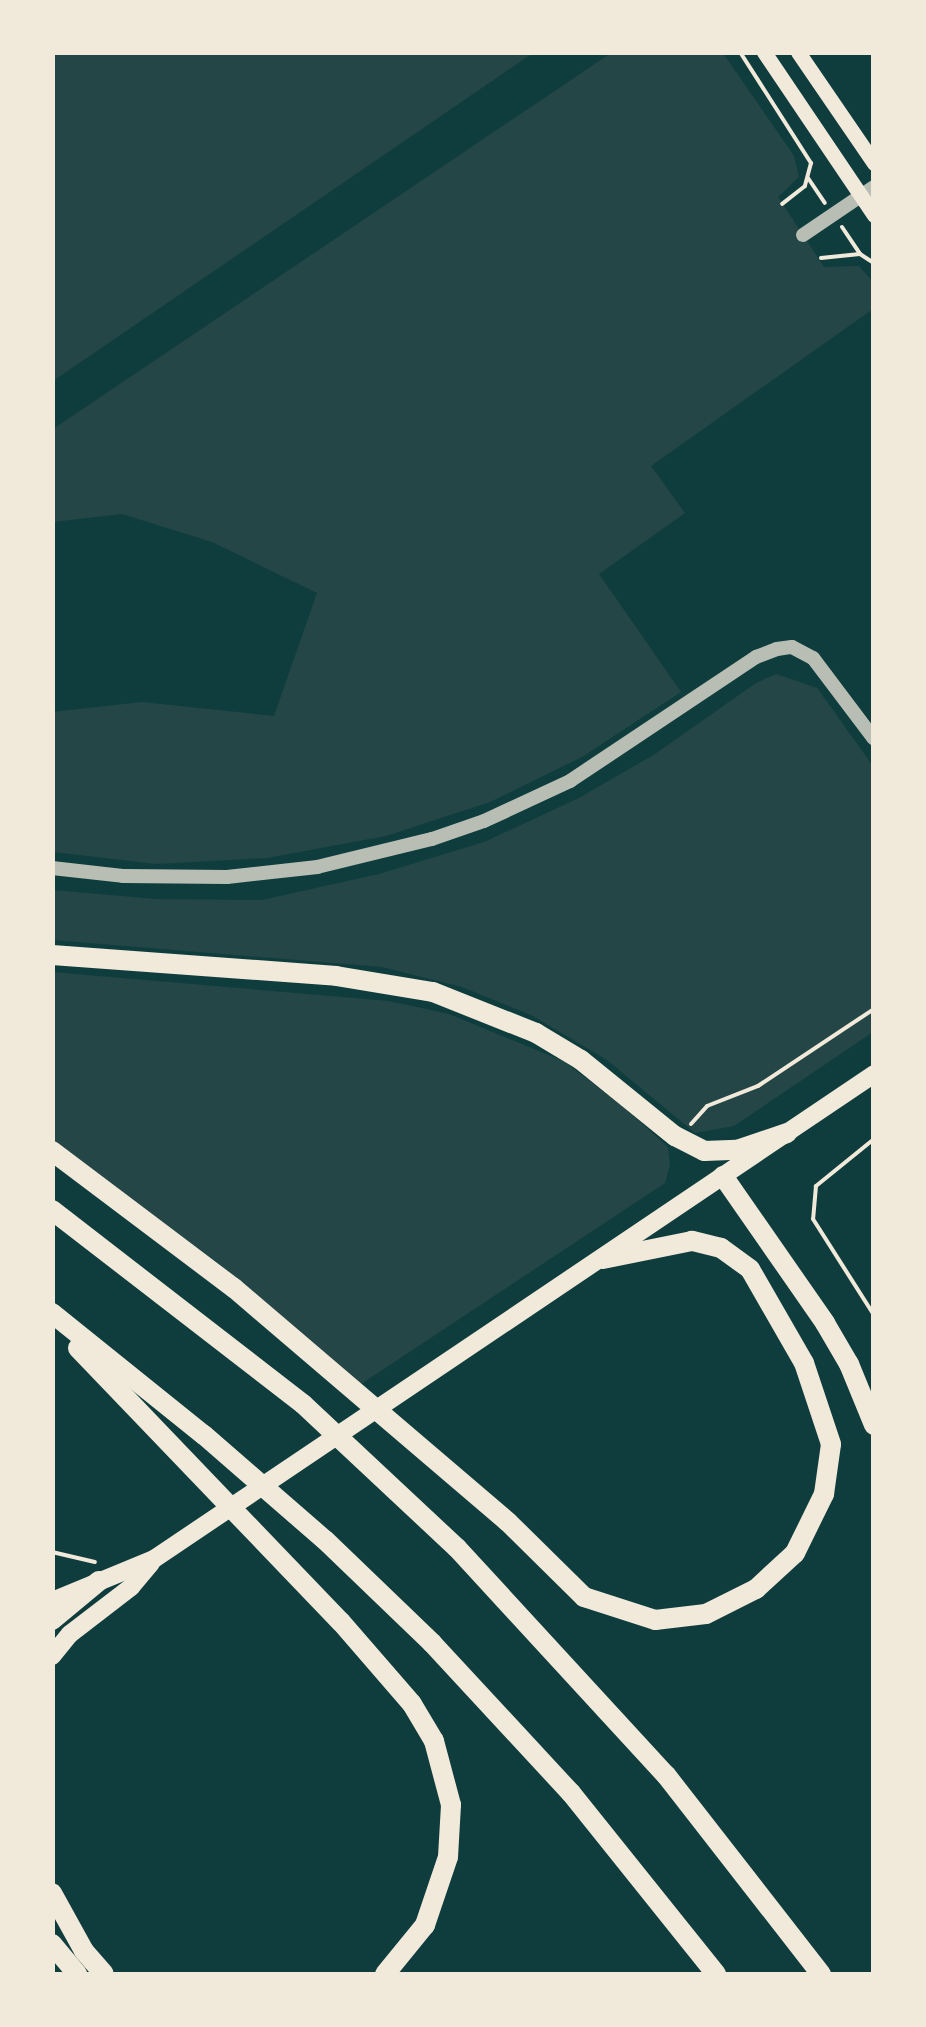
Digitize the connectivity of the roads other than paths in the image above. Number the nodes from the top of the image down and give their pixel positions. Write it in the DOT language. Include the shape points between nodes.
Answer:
graph roads {
  1 [pos="764,52"];
  2 [pos="798,52"];
  3 [pos="874,163"];
  4 [pos="867,191"];
  5 [pos="874,215"];
  6 [pos="803,235"];
  7 [pos="874,739"];
  8 [pos="52,868"];
  9 [pos="52,956"];
  10 [pos="874,1074"];
  11 [pos="787,1133"];
  12 [pos="52,1151"];
  13 [pos="724,1176"];
  14 [pos="52,1210"];
  15 [pos="602,1258"];
  16 [pos="52,1313"];
  17 [pos="52,1322"];
  18 [pos="874,1425"];
  19 [pos="154,1558"];
  20 [pos="100,1572"];
  21 [pos="52,1602"];
  22 [pos="52,1620"];
  23 [pos="52,1656"];
  24 [pos="52,1894"];
  25 [pos="52,1944"];
  26 [pos="77,1974"];
  27 [pos="104,1974"];
  28 [pos="385,1974"];
  29 [pos="716,1974"];
  30 [pos="821,1974"];
  1 -- 4 [label="main road"];
  2 -- 3 [label="main road"];
  4 -- 5 [label="main road"];
  4 -- 6 [label="street"];
  7 -- 8 [label="street" via="813,658 792,647 776,649 570,781 432,839 317,867 227,877"];
  9 -- 11 [label="highway" via="336,976 433,992 536,1033 704,1151 737,1150"];
  10 -- 11 [label="main road"];
  11 -- 13 [label="main road"];
  12 -- 15 [label="highway" via="234,1288 508,1522 584,1597 654,1620 706,1614 756,1590 795,1552 824,1494 831,1444 804,1363 750,1269 721,1248 692,1241"];
  13 -- 15 [label="main road"];
  13 -- 18 [label="highway" via="825,1323"];
  14 -- 30 [label="highway" via="303,1404 457,1548 666,1774"];
  15 -- 19 [label="main road"];
  16 -- 29 [label="highway" via="204,1435 432,1643 571,1793"];
  17 -- 28 [label="highway" via="341,1622 412,1704 434,1741 450,1805 448,1857 425,1924"];
  19 -- 20 [label="main road"];
  19 -- 23 [label="main road"];
  20 -- 21 [label="main road"];
  20 -- 22 [label="highway"];
  24 -- 27 [label="highway"];
  25 -- 26 [label="highway"];
}
